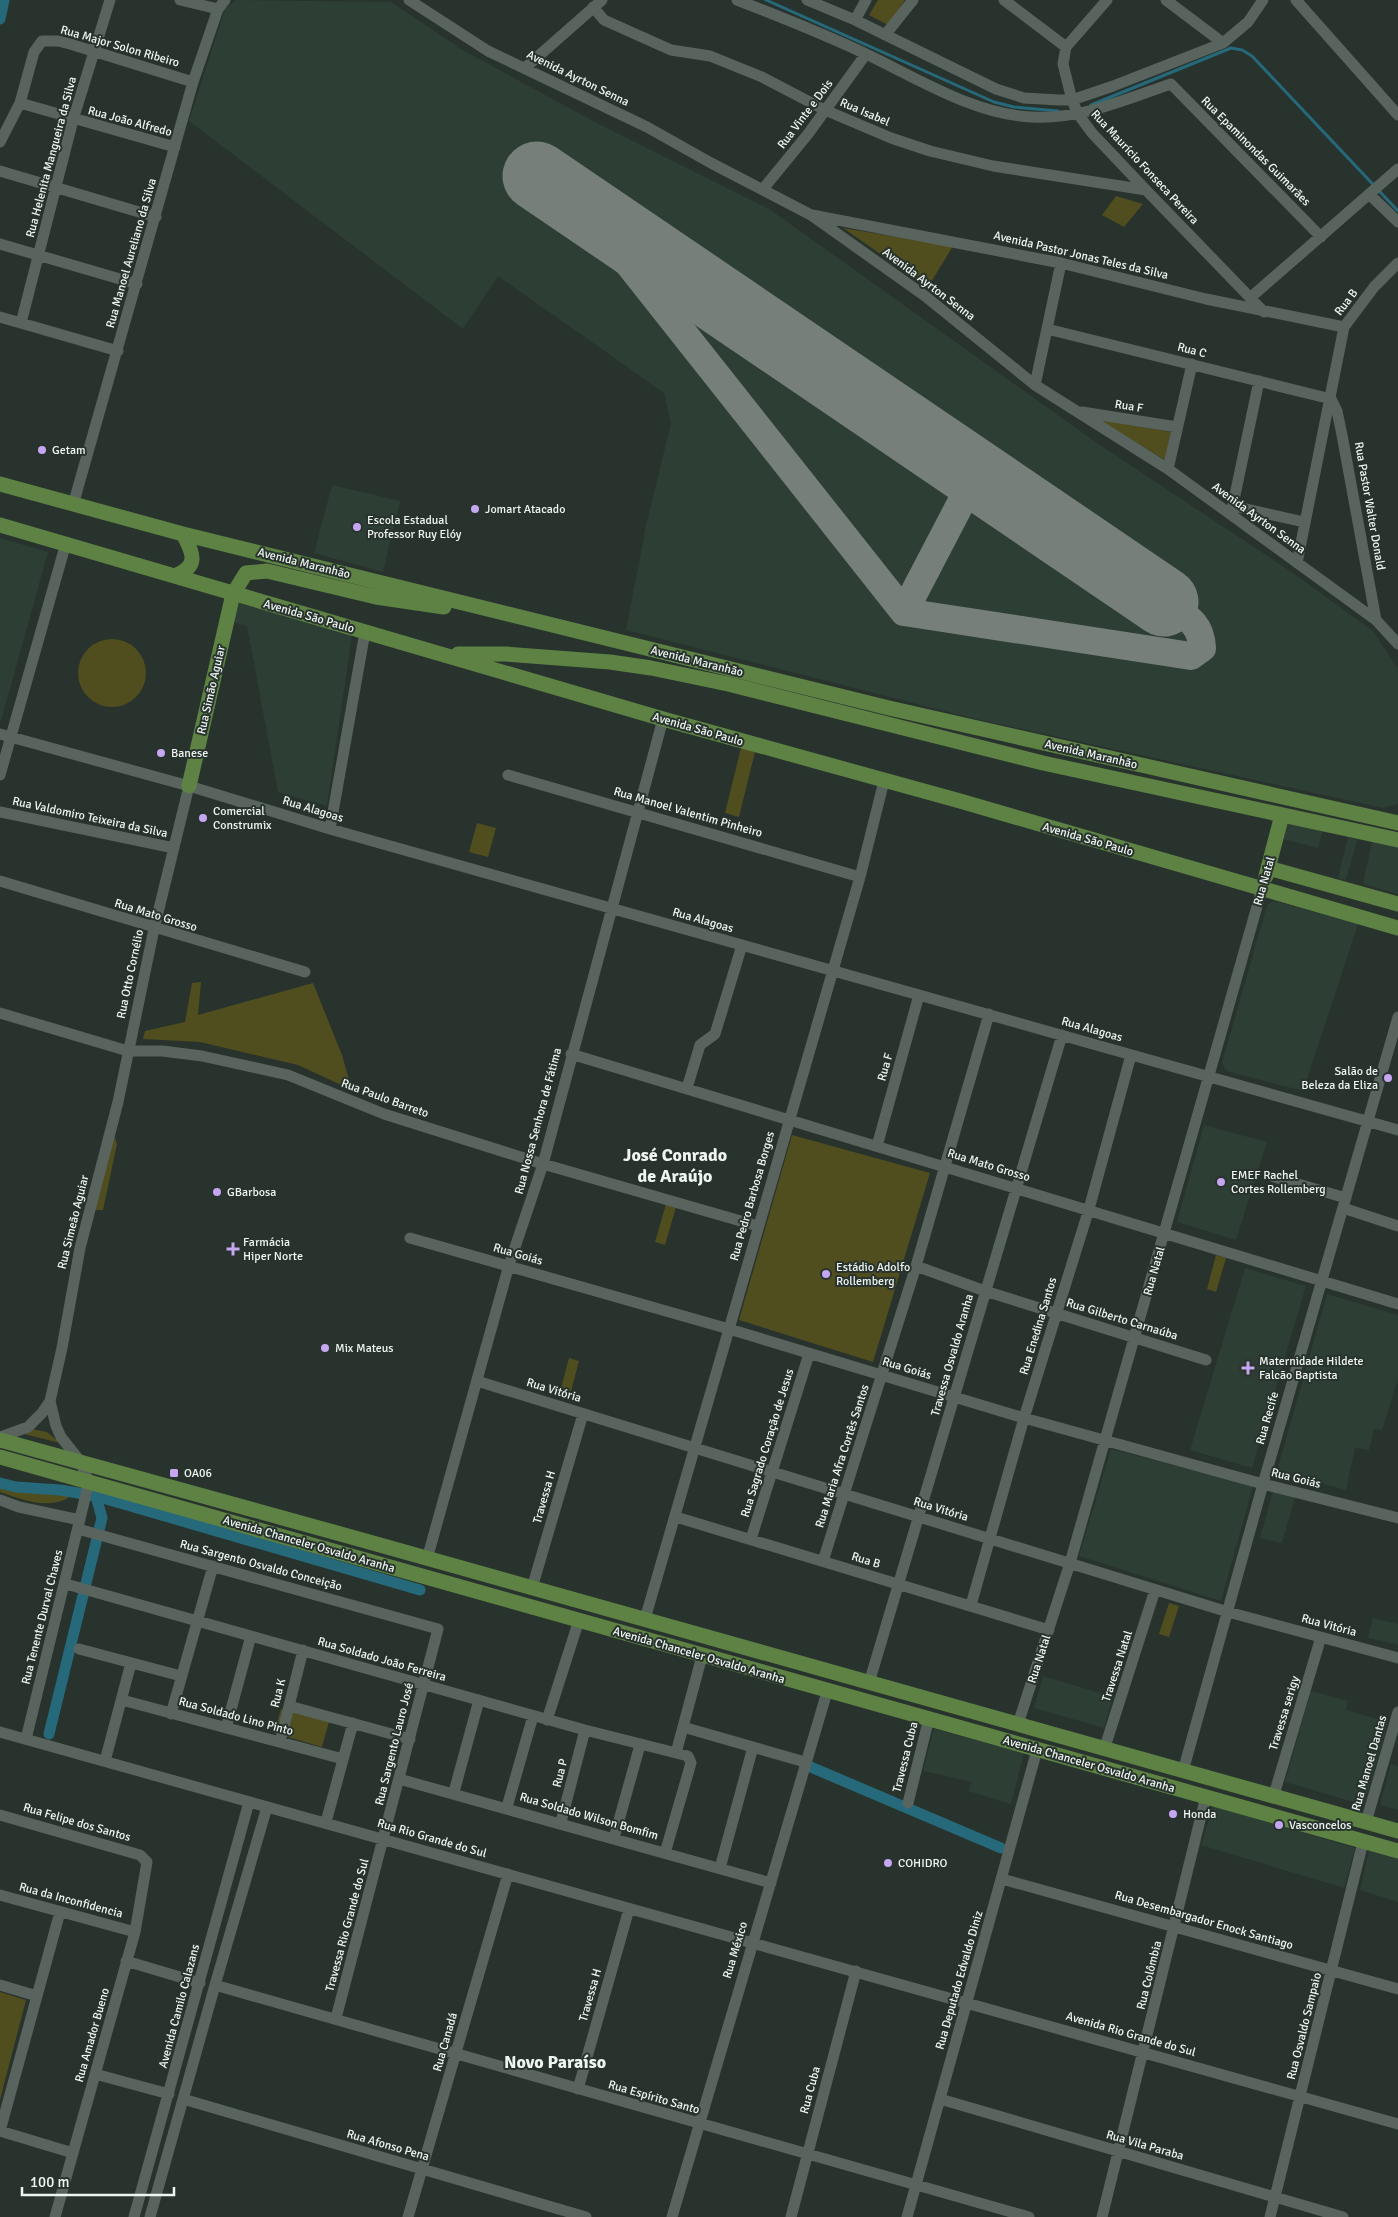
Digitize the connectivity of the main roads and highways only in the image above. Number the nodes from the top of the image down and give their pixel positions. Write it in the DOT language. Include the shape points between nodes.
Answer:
graph roads {
  1 [pos="0,484"];
  2 [pos="0,525"];
  3 [pos="183,534"];
  4 [pos="174,576"];
  5 [pos="232,594"];
  6 [pos="501,612"];
  7 [pos="441,654"];
  8 [pos="1075,750"];
  9 [pos="1072,769"];
  10 [pos="189,786"];
  11 [pos="1282,815"];
  12 [pos="1398,823"];
  13 [pos="1398,840"];
  14 [pos="1268,868"];
  15 [pos="1262,889"];
  16 [pos="1398,904"];
  17 [pos="1398,928"];
  18 [pos="0,1438"];
  19 [pos="0,1457"];
  20 [pos="1398,1831"];
  21 [pos="1398,1851"];
  1 -- 3 [label="main road, Avenida Maranhão"];
  2 -- 4 [label="main road, Avenida São Paulo"];
  3 -- 4 [label="main road" via="191,549 192,562 187,570"];
  3 -- 6 [label="main road, Avenida Maranhão"];
  4 -- 5 [label="main road, Avenida São Paulo"];
  5 -- 6 [label="main road" via="246,573 263,570 376,597"];
  5 -- 7 [label="main road, Avenida São Paulo"];
  5 -- 10 [label="main road, Rua Simão Aguiar"];
  6 -- 8 [label="main road, Avenida Maranhão" via="889,708"];
  7 -- 9 [label="main road, Avenida Maranhão" via="505,654 651,668"];
  7 -- 15 [label="main road, Avenida São Paulo"];
  8 -- 9 [label="main road"];
  8 -- 12 [label="main road, Avenida Maranhão"];
  9 -- 11 [label="main road, Avenida Maranhão"];
  11 -- 13 [label="main road, Avenida Maranhão"];
  11 -- 14 [label="main road, Rua Natal"];
  14 -- 15 [label="main road, Rua Natal"];
  14 -- 16 [label="main road"];
  15 -- 17 [label="main road, Avenida São Paulo"];
  18 -- 20 [label="main road, Avenida Chanceler Osvaldo Aranha"];
  19 -- 21 [label="main road, Avenida Chanceler Osvaldo Aranha" via="89,1486 579,1620"];
}
